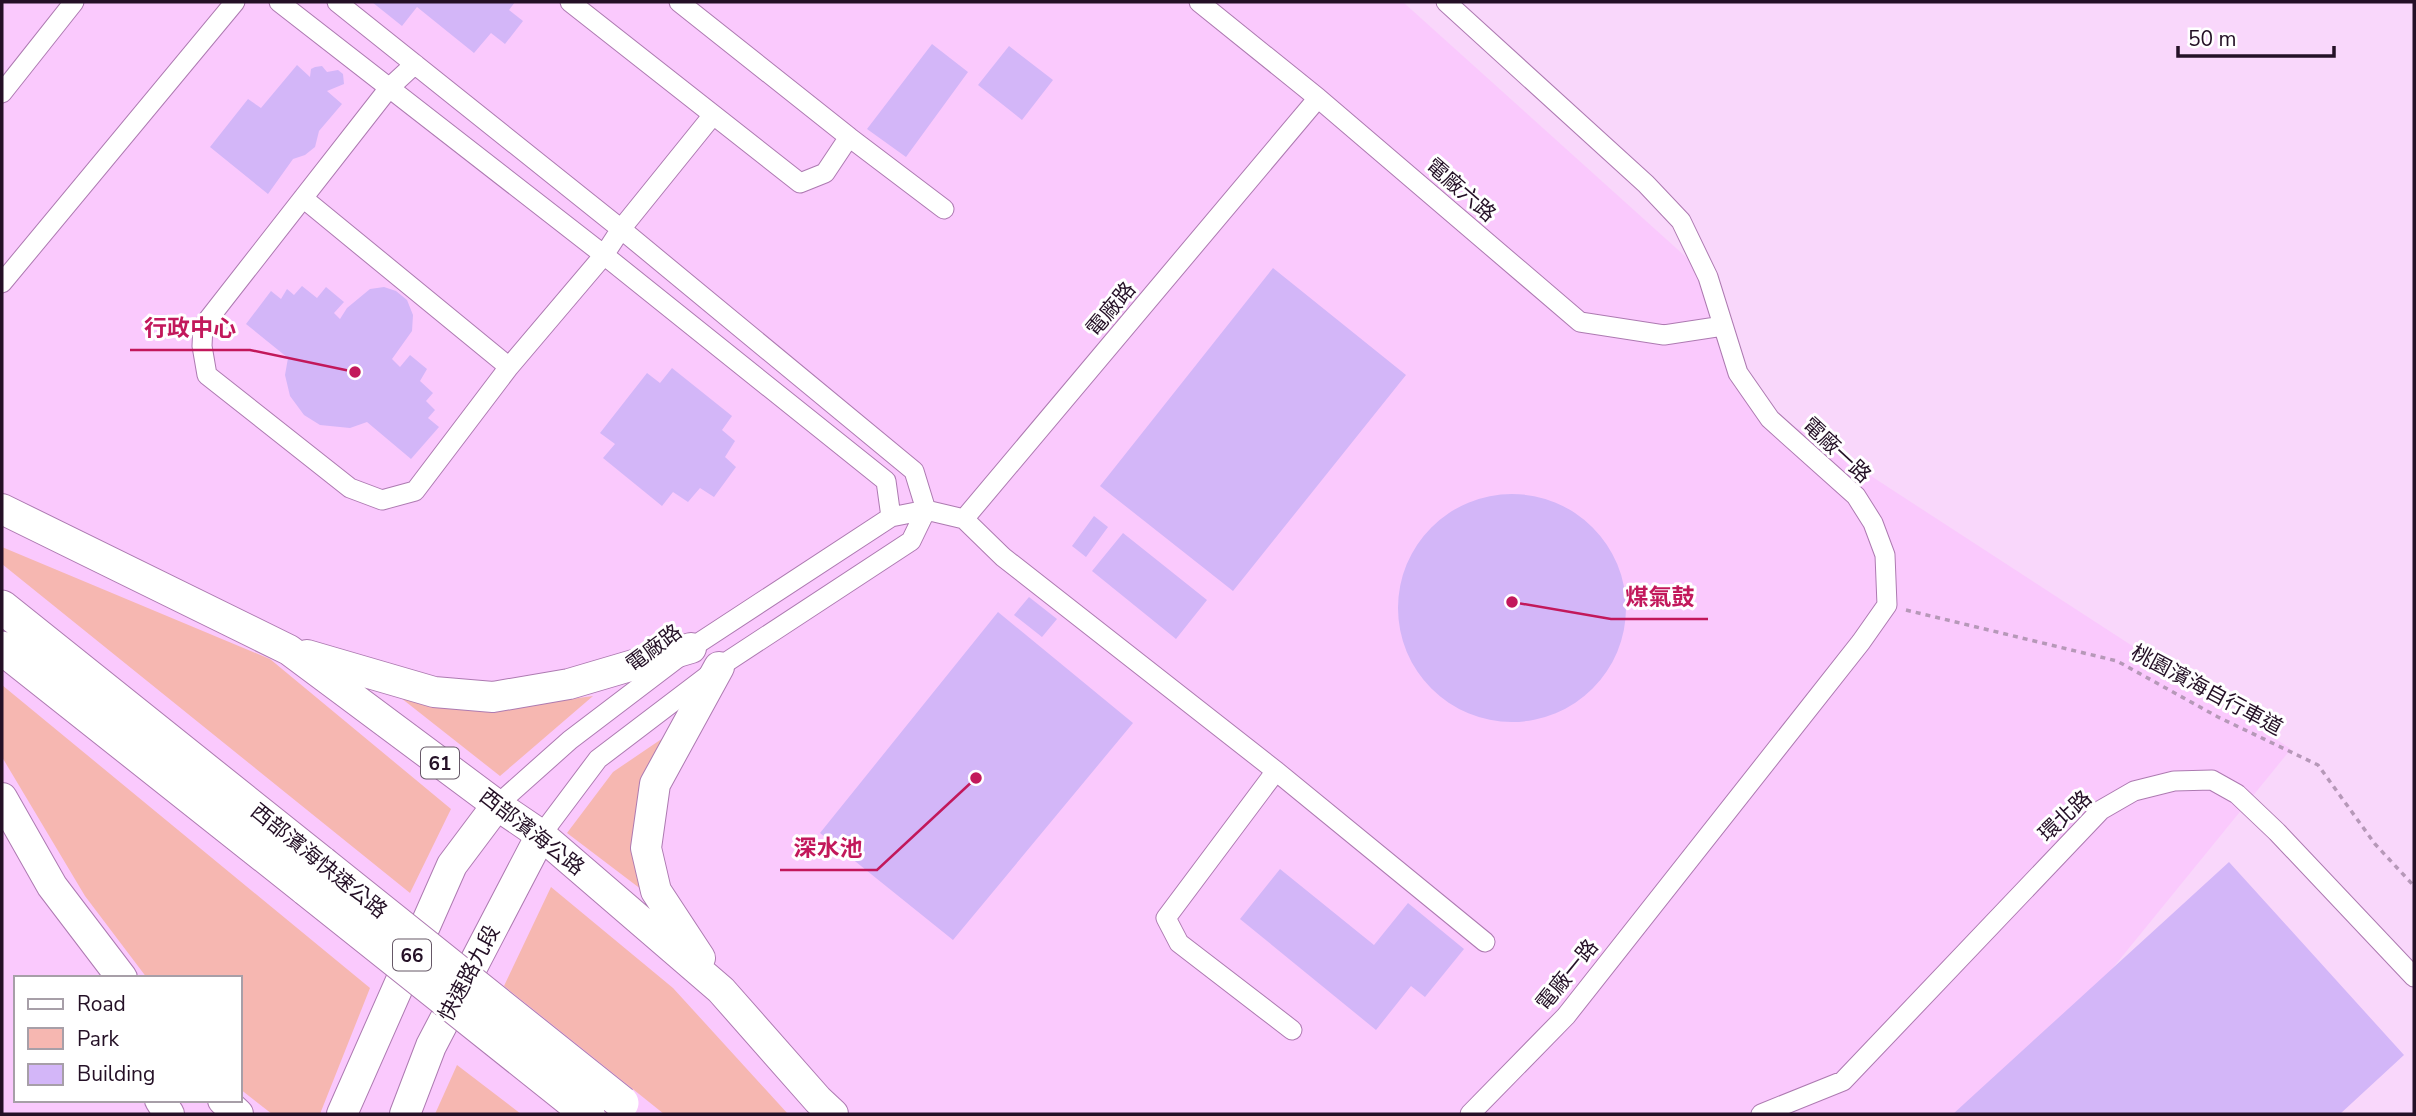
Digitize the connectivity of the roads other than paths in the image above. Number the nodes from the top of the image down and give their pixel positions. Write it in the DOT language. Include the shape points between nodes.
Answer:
graph roads {
  1 [pos="74,2"];
  2 [pos="235,2"];
  3 [pos="279,2"];
  4 [pos="337,2"];
  5 [pos="570,2"];
  6 [pos="679,2"];
  7 [pos="1199,2"];
  8 [pos="1446,2"];
  9 [pos="415,64"];
  10 [pos="390,88"];
  11 [pos="2,93"];
  12 [pos="1318,98"];
  13 [pos="713,115"];
  14 [pos="849,137"];
  15 [pos="303,198"];
  16 [pos="944,209"];
  17 [pos="621,229"];
  18 [pos="604,255"];
  19 [pos="2,282"];
  20 [pos="1724,326"];
  21 [pos="509,367"];
  22 [pos="2,509"];
  23 [pos="926,510"];
  24 [pos="891,517"];
  25 [pos="964,519"];
  26 [pos="2,607"];
  27 [pos="2,648"];
  28 [pos="691,648"];
  29 [pos="289,650"];
  30 [pos="719,667"];
  31 [pos="1276,771"];
  32 [pos="2,799"];
  33 [pos="497,805"];
  34 [pos="541,835"];
  35 [pos="314,876"];
  36 [pos="52,886"];
  37 [pos="1485,942"];
  38 [pos="96,976"];
  39 [pos="120,976"];
  40 [pos="2414,977"];
  41 [pos="722,990"];
  42 [pos="1292,1030"];
  43 [pos="225,1102"];
  44 [pos="629,1109"];
  45 [pos="239,1114"];
  46 [pos="342,1114"];
  47 [pos="405,1114"];
  48 [pos="588,1114"];
  49 [pos="833,1114"];
  50 [pos="1470,1114"];
  51 [pos="1761,1114"];
  1 -- 11 [label="street"];
  2 -- 19 [label="street"];
  3 -- 10 [label="street"];
  4 -- 9 [label="street"];
  5 -- 13 [label="street"];
  6 -- 14 [label="street"];
  7 -- 12 [label="street, 電廠六路"];
  8 -- 20 [label="street, 電廠一路" via="1681,221 1708,276"];
  9 -- 10 [label="street"];
  9 -- 17 [label="street"];
  10 -- 15 [label="street"];
  10 -- 18 [label="street"];
  12 -- 20 [label="street, 電廠六路" via="1580,323 1664,335"];
  12 -- 25 [label="street, 電廠路"];
  13 -- 14 [label="street" via="800,183 825,173"];
  13 -- 17 [label="street"];
  14 -- 16 [label="street"];
  15 -- 21 [label="street"];
  15 -- 21 [label="street" via="203,326 207,375 350,488 382,500 415,491"];
  17 -- 18 [label="street"];
  17 -- 23 [label="street" via="914,471"];
  18 -- 21 [label="street"];
  18 -- 24 [label="street" via="886,481"];
  20 -- 50 [label="street, 電廠一路" via="1738,373 1770,419 1856,496 1873,523 1885,555 1887,605 1566,1016"];
  22 -- 29 [label="main road, 西部濱海公路 / 61"];
  23 -- 24 [label="street, 電廠路"];
  23 -- 25 [label="street, 電廠路"];
  23 -- 30 [label="street" via="911,541"];
  24 -- 28 [label="street, 電廠路"];
  25 -- 31 [label="street" via="1003,557"];
  26 -- 35 [label="highway, 西部濱海快速公路"];
  27 -- 35 [label="highway, 西部濱海快速公路"];
  28 -- 29 [label="main road" via="569,684 493,697 434,692"];
  28 -- 33 [label="street, 電廠路" via="569,740"];
  29 -- 33 [label="main road, 西部濱海公路 / 61"];
  30 -- 34 [label="street" via="598,759"];
  30 -- 41 [label="main road" via="655,784 646,848 656,891"];
  31 -- 37 [label="street"];
  31 -- 42 [label="street" via="1166,918 1179,943"];
  32 -- 36 [label="main road"];
  33 -- 34 [label="main road, 西部濱海公路 / 61"];
  33 -- 46 [label="main road, 66" via="452,865"];
  34 -- 41 [label="main road, 西部濱海公路 / 61"];
  34 -- 47 [label="main road, 快速路九段" via="430,1046"];
  35 -- 44 [label="highway, 西部濱海快速公路, bridge"];
  35 -- 48 [label="highway, 西部濱海快速公路, bridge"];
  36 -- 38 [label="main road"];
  36 -- 39 [label="main road"];
  40 -- 51 [label="street, 環北路" via="2237,794 2212,780 2174,781 2134,791 2101,810 1843,1081"];
  41 -- 49 [label="main road, 西部濱海公路 / 61"];
  43 -- 45 [label="main road"];
}
